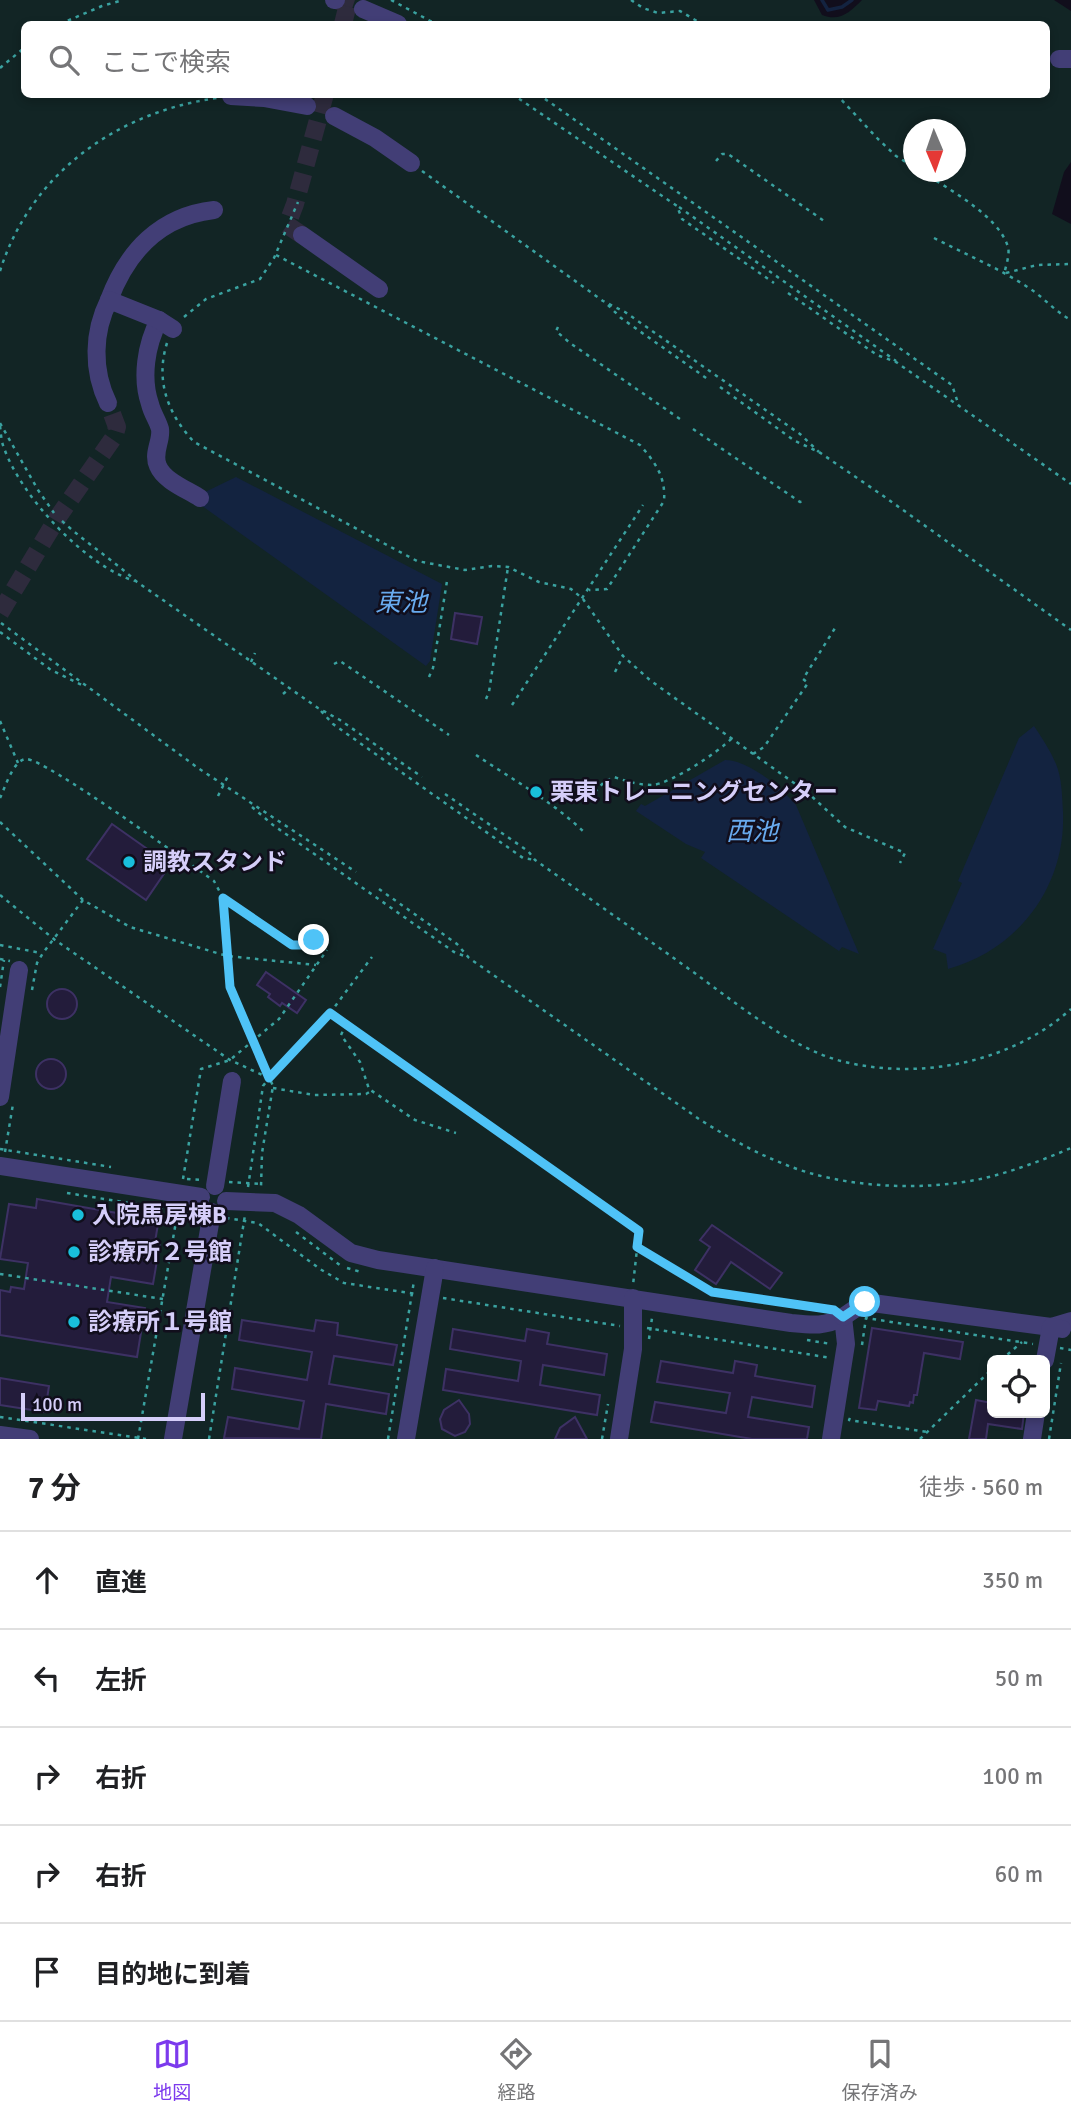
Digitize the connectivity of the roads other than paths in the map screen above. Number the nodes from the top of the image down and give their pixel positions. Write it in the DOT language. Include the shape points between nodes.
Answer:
graph roads {
  1 [pos="363,9"];
  2 [pos="391,21"];
  3 [pos="225,100"];
  4 [pos="307,106"];
  5 [pos="334,116"];
  6 [pos="417,169"];
  7 [pos="214,210"];
  8 [pos="302,235"];
  9 [pos="379,289"];
  10 [pos="108,300"];
  11 [pos="108,403"];
  12 [pos="200,498"];
  13 [pos="19,970"];
  14 [pos="232,1081"];
  15 [pos="0,1097"];
  16 [pos="0,1166"];
  17 [pos="211,1188"];
  18 [pos="219,1207"];
  19 [pos="433,1276"];
  20 [pos="633,1306"];
  21 [pos="843,1317"];
  22 [pos="1071,1321"];
  23 [pos="1051,1327"];
  24 [pos="1071,1331"];
  25 [pos="1052,1352"];
  26 [pos="1035,1418"];
  27 [pos="0,1434"];
  28 [pos="30,1439"];
  29 [pos="173,1439"];
  30 [pos="406,1439"];
  31 [pos="619,1439"];
  32 [pos="831,1439"];
  33 [pos="1032,1439"];
  1 -- 2 [label="lane"];
  3 -- 4 [label="lane" via="264,98"];
  5 -- 6 [label="lane" via="375,138"];
  7 -- 10 [label="lane" via="169,222 149,238 118,275"];
  8 -- 9 [label="lane"];
  10 -- 11 [label="lane" via="96,351"];
  10 -- 12 [label="lane" via="166,325 148,349 146,367 150,405 161,432 156,459 165,476"];
  13 -- 15 [label="lane"];
  14 -- 17 [label="lane"];
  16 -- 17 [label="lane"];
  17 -- 18 [label="lane" via="204,1208"];
  18 -- 19 [label="lane" via="255,1193 299,1215 351,1253"];
  18 -- 29 [label="lane"];
  19 -- 20 [label="lane"];
  19 -- 30 [label="lane"];
  20 -- 21 [label="lane" via="816,1326"];
  20 -- 31 [label="lane" via="634,1349"];
  21 -- 23 [label="lane" via="865,1302"];
  21 -- 32 [label="lane" via="846,1344"];
  22 -- 23 [label="lane"];
  23 -- 24 [label="lane"];
  23 -- 25 [label="lane"];
  26 -- 33 [label="lane"];
  27 -- 28 [label="lane"];
}
